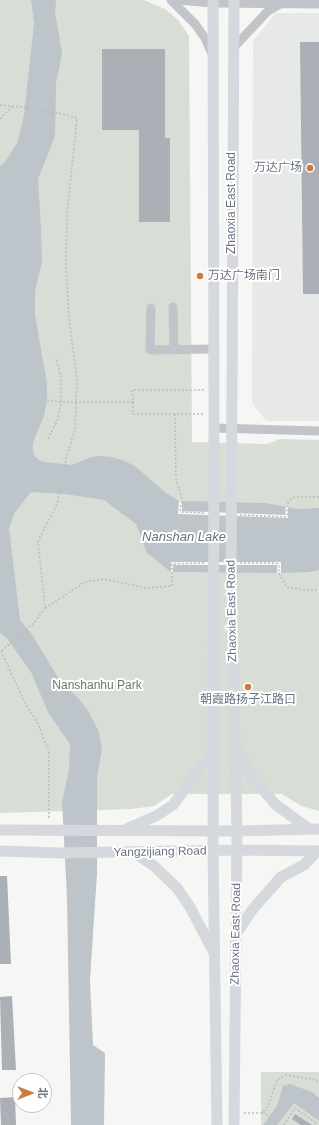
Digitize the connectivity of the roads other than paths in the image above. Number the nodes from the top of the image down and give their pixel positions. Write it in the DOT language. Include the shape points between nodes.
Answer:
graph roads {
  1 [pos="170,0"];
  2 [pos="178,0"];
  3 [pos="213,2"];
  4 [pos="234,2"];
  5 [pos="280,4"];
  6 [pos="319,4"];
  7 [pos="234,47"];
  8 [pos="213,57"];
  9 [pos="174,306"];
  10 [pos="151,308"];
  11 [pos="214,349"];
  12 [pos="174,350"];
  13 [pos="214,428"];
  14 [pos="231,428"];
  15 [pos="319,431"];
  16 [pos="235,744"];
  17 [pos="214,748"];
  18 [pos="314,829"];
  19 [pos="0,830"];
  20 [pos="123,830"];
  21 [pos="214,830"];
  22 [pos="237,831"];
  23 [pos="237,850"];
  24 [pos="213,851"];
  25 [pos="318,851"];
  26 [pos="0,852"];
  27 [pos="133,852"];
  28 [pos="236,934"];
  29 [pos="215,954"];
  30 [pos="217,1125"];
  31 [pos="234,1125"];
  1 -- 8 [label="street" via="202,33"];
  2 -- 3 [label="street"];
  3 -- 4 [label="street"];
  3 -- 8 [label="main road, Zhaoxia East Road"];
  4 -- 5 [label="street"];
  4 -- 7 [label="main road, Zhaoxia East Road"];
  5 -- 6 [label="street"];
  5 -- 7 [label="street" via="268,11"];
  7 -- 14 [label="main road, Zhaoxia East Road"];
  8 -- 11 [label="main road, Zhaoxia East Road"];
  9 -- 12 [label="street"];
  10 -- 12 [label="street" via="150,350"];
  11 -- 12 [label="street"];
  11 -- 13 [label="main road, Zhaoxia East Road"];
  13 -- 14 [label="street"];
  13 -- 17 [label="main road, Zhaoxia East Road"];
  14 -- 15 [label="street"];
  14 -- 16 [label="main road, Zhaoxia East Road"];
  16 -- 18 [label="main road" via="253,778 275,804"];
  16 -- 22 [label="main road, Zhaoxia East Road"];
  17 -- 20 [label="main road" via="173,805 156,816"];
  17 -- 21 [label="main road, Zhaoxia East Road"];
  18 -- 22 [label="main road, Yangzijiang Road"];
  19 -- 20 [label="main road, Yangzijiang Road"];
  20 -- 21 [label="main road, Yangzijiang Road"];
  21 -- 22 [label="main road, Yangzijiang Road"];
  21 -- 24 [label="main road, Zhaoxia East Road"];
  22 -- 23 [label="main road, Zhaoxia East Road"];
  23 -- 24 [label="main road, Yangzijiang Road"];
  23 -- 25 [label="main road, Yangzijiang Road"];
  23 -- 28 [label="main road, Zhaoxia East Road"];
  24 -- 27 [label="main road, Yangzijiang Road"];
  24 -- 29 [label="main road, Zhaoxia East Road"];
  25 -- 28 [label="main road" via="304,865 281,877 252,910"];
  26 -- 27 [label="main road, Yangzijiang Road"];
  27 -- 29 [label="main road" via="154,866 177,888"];
  28 -- 31 [label="main road, Zhaoxia East Road"];
  29 -- 30 [label="main road, Zhaoxia East Road"];
}
